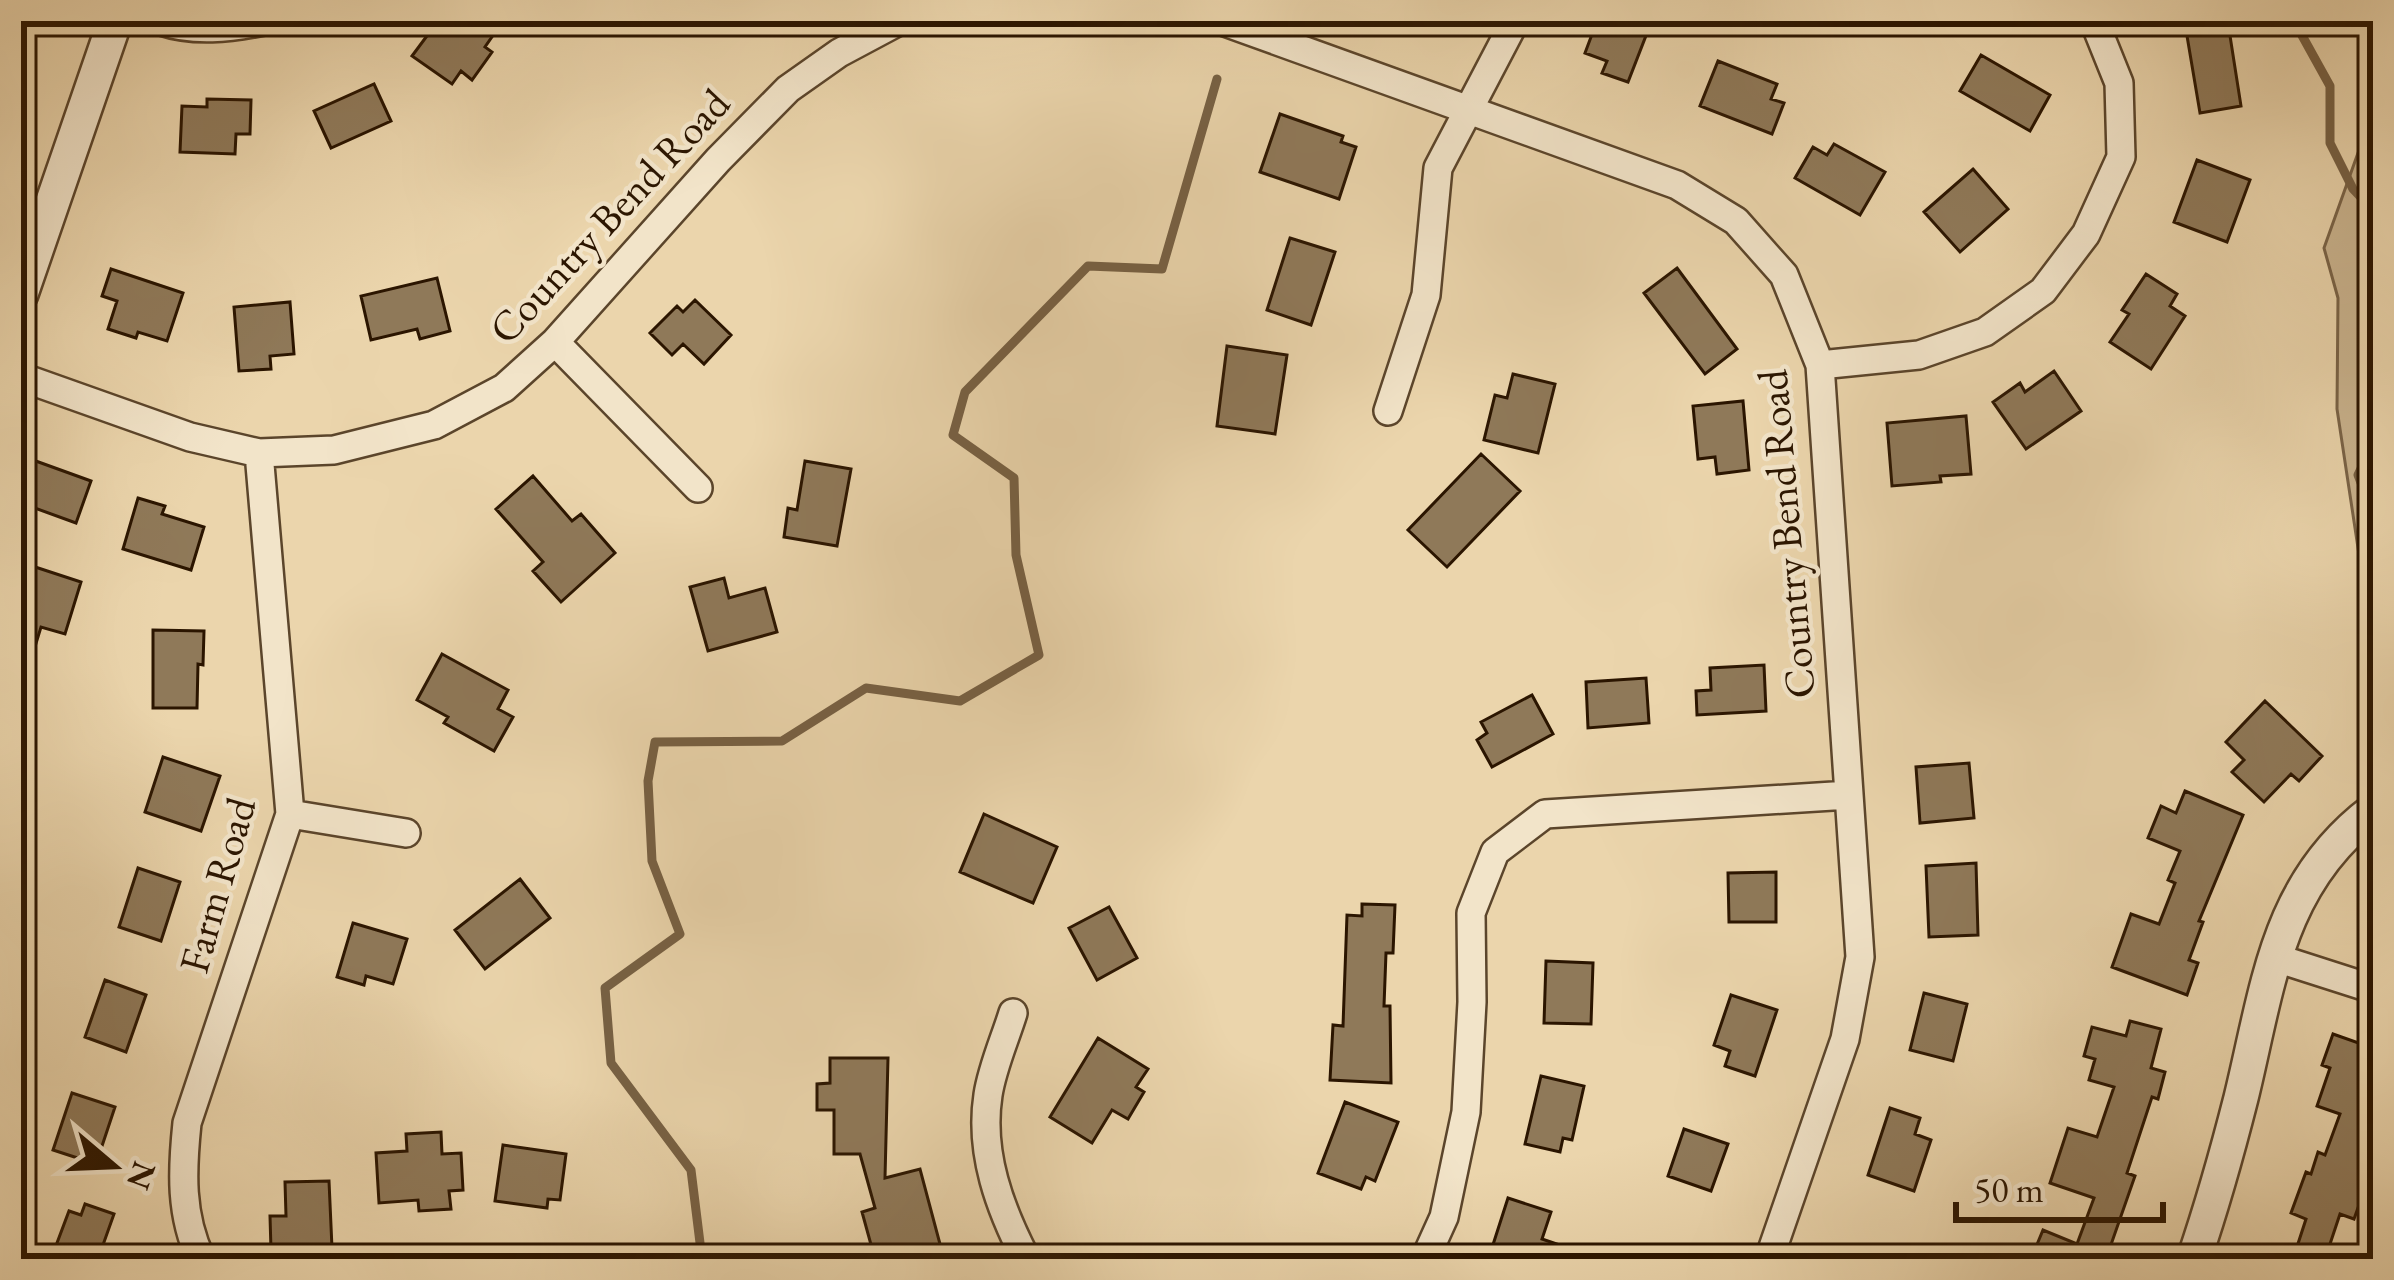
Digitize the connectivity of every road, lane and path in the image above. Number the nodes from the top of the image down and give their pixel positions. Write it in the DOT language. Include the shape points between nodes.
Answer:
graph roads {
  1 [pos="116,21"];
  2 [pos="161,21"];
  3 [pos="264,21"];
  4 [pos="898,21"];
  5 [pos="1222,21"];
  6 [pos="1515,21"];
  7 [pos="2094,21"];
  8 [pos="1466,109"];
  9 [pos="21,294"];
  10 [pos="555,342"];
  11 [pos="1820,365"];
  12 [pos="21,376"];
  13 [pos="1388,412"];
  14 [pos="259,453"];
  15 [pos="698,488"];
  16 [pos="1849,795"];
  17 [pos="2373,811"];
  18 [pos="290,814"];
  19 [pos="406,833"];
  20 [pos="2273,957"];
  21 [pos="2373,989"];
  22 [pos="1013,1013"];
  23 [pos="201,1259"];
  24 [pos="1026,1259"];
  25 [pos="1425,1259"];
  26 [pos="1769,1259"];
  27 [pos="2194,1259"];
  1 -- 9 [label="street"];
  2 -- 3 [label="street"];
  4 -- 10 [label="street, Country Bend Road" via="788,88"];
  5 -- 8 [label="street, Country Bend Road"];
  6 -- 8 [label="street"];
  7 -- 11 [label="street" via="2119,83 2121,157 2086,235 2043,291 1985,332 1918,355"];
  8 -- 11 [label="street, Country Bend Road" via="1677,185 1736,221 1784,275"];
  8 -- 13 [label="street" via="1438,168 1426,295"];
  10 -- 14 [label="street, Country Bend Road" via="504,388 434,425 334,450"];
  10 -- 15 [label="street"];
  11 -- 16 [label="street, Country Bend Road"];
  12 -- 14 [label="street, Country Bend Road" via="190,437"];
  14 -- 18 [label="street, Farm Road"];
  16 -- 25 [label="street" via="1545,814 1495,852 1472,913 1466,1112 1444,1217"];
  16 -- 26 [label="street, Country Bend Road" via="1859,957 1845,1040"];
  17 -- 20 [label="street" via="2323,856"];
  18 -- 19 [label="street"];
  18 -- 23 [label="street, Farm Road" via="187,1123 182,1177 188,1233"];
  20 -- 21 [label="street"];
  20 -- 27 [label="street"];
  22 -- 24 [label="street" via="988,1096 988,1163"];
}
